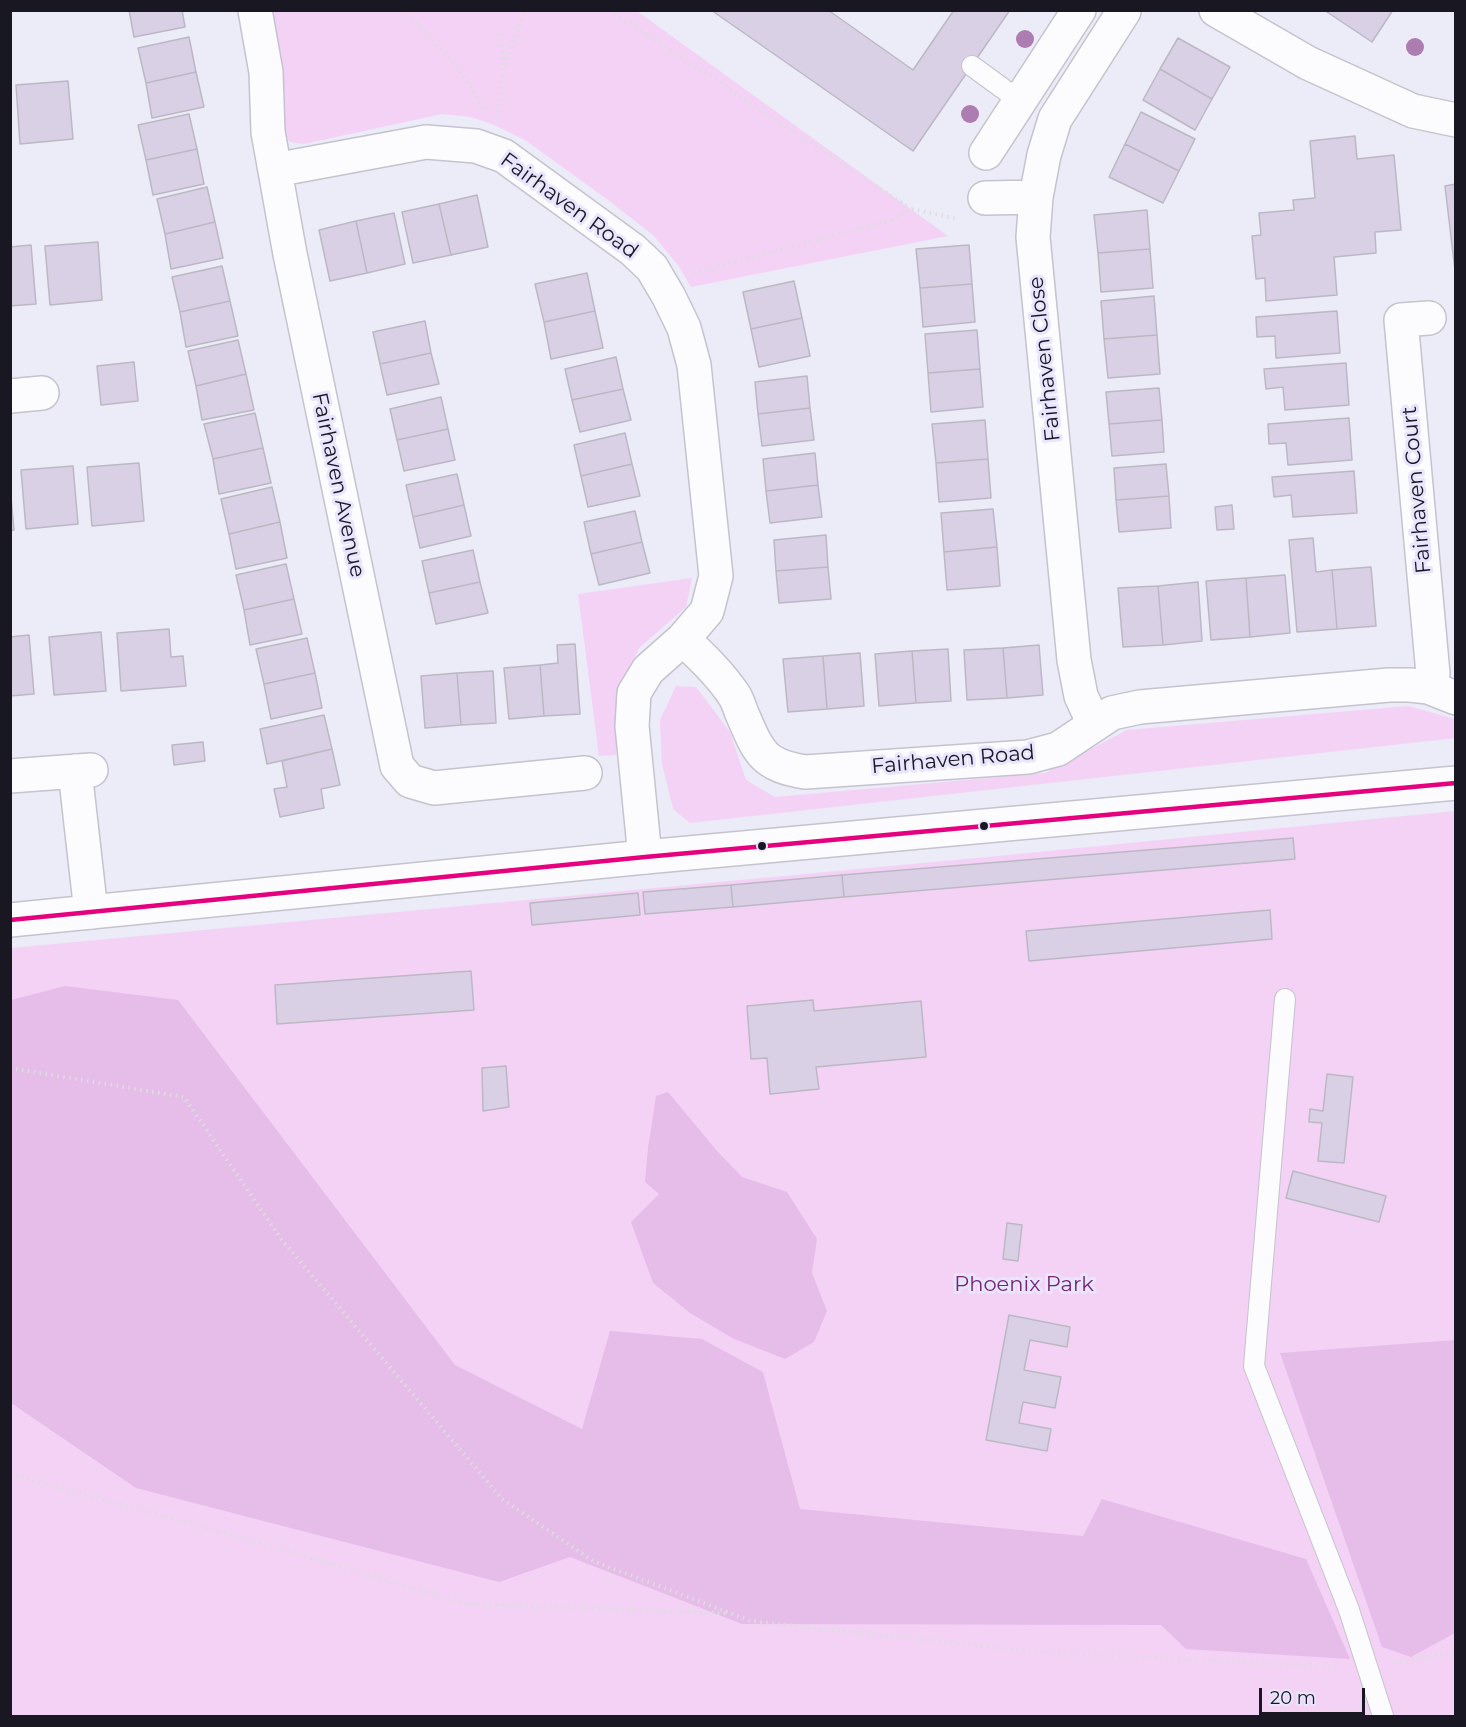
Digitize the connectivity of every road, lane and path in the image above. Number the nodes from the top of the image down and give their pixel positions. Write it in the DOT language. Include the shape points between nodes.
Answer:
graph roads {
  1 [pos="255,10"];
  2 [pos="403,10"];
  3 [pos="526,10"];
  4 [pos="610,10"];
  5 [pos="1079,10"];
  6 [pos="1216,10"];
  7 [pos="1124,11"];
  8 [pos="499,29"];
  9 [pos="504,66"];
  10 [pos="972,66"];
  11 [pos="1020,101"];
  12 [pos="1455,120"];
  13 [pos="986,153"];
  14 [pos="275,170"];
  15 [pos="1036,197"];
  16 [pos="985,198"];
  17 [pos="911,209"];
  18 [pos="664,288"];
  19 [pos="1429,318"];
  20 [pos="683,639"];
  21 [pos="1442,693"];
  22 [pos="1094,724"];
  23 [pos="585,773"];
  24 [pos="10,776"];
  25 [pos="1455,783"];
  26 [pos="645,857"];
  27 [pos="91,912"];
  28 [pos="10,920"];
  29 [pos="1285,999"];
  30 [pos="10,1068"];
  31 [pos="10,1474"];
  32 [pos="730,1613"];
  33 [pos="1455,1651"];
  34 [pos="1367,1668"];
  35 [pos="1383,1716"];
  1 -- 14 [label="street, Fairhaven Avenue" via="266,72 268,132"];
  2 -- 9 [label="path" via="462,74 494,125"];
  3 -- 9 [label="path"];
  4 -- 17 [label="path"];
  5 -- 11 [label="street"];
  6 -- 12 [label="street" via="1308,63 1413,111"];
  7 -- 15 [label="street, Fairhaven Close" via="1056,119"];
  8 -- 9 [label="path"];
  10 -- 11 [label="lane"];
  11 -- 13 [label="street"];
  14 -- 18 [label="street, Fairhaven Road" via="426,142 476,146 504,156 633,250 652,268"];
  14 -- 23 [label="street, Fairhaven Avenue" via="397,766 410,781 434,788"];
  15 -- 16 [label="street"];
  15 -- 22 [label="street, Fairhaven Close" via="1033,237 1074,660 1081,696"];
  16 -- 17 [label="path" via="984,221 951,219"];
  17 -- 18 [label="path" via="892,220 690,274"];
  18 -- 20 [label="street, Fairhaven Road" via="684,328 694,365 716,576 707,611"];
  19 -- 21 [label="street, Fairhaven Court" via="1401,320 1433,674"];
  20 -- 22 [label="street, Fairhaven Road" via="734,696 755,744 769,761 784,768 805,772 1028,757 1058,749"];
  20 -- 26 [label="street, Fairhaven Road" via="648,670 634,693 632,726"];
  21 -- 22 [label="street, Fairhaven Road" via="1410,685 1389,685 1140,707 1112,713"];
  24 -- 27 [label="street" via="83,771"];
  25 -- 26 [label="street"];
  26 -- 27 [label="street"];
  27 -- 28 [label="street"];
  29 -- 34 [label="lane" via="1254,1366 1337,1577"];
  30 -- 32 [label="path" via="184,1097 281,1239 502,1499 593,1561"];
  31 -- 32 [label="path" via="468,1604"];
  32 -- 34 [label="path" via="751,1620 1038,1652"];
  33 -- 34 [label="path"];
  34 -- 35 [label="lane"];
}
